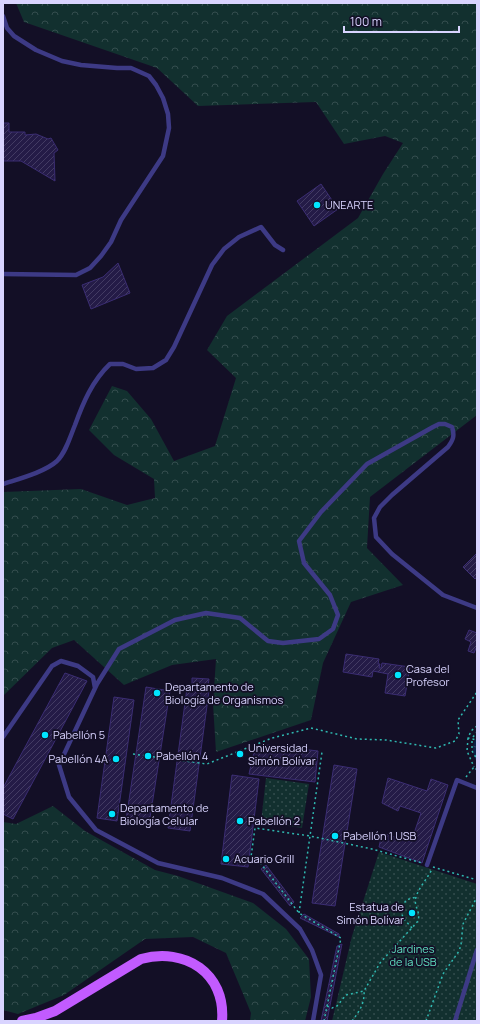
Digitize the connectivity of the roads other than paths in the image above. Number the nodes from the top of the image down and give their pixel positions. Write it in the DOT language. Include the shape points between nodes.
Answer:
graph roads {
  1 [pos="3,16"];
  2 [pos="283,250"];
  3 [pos="3,274"];
  4 [pos="3,484"];
  5 [pos="477,608"];
  6 [pos="95,688"];
  7 [pos="3,737"];
  8 [pos="477,788"];
  9 [pos="427,865"];
  10 [pos="477,950"];
  11 [pos="22,1021"];
  12 [pos="222,1021"];
  13 [pos="313,1021"];
  14 [pos="455,1021"];
  1 -- 3 [label="lane" via="7,28 14,36 36,50 62,61 81,65 131,68 149,76 163,98 169,128 163,156 121,220 111,242 90,268 76,275"];
  2 -- 4 [label="lane" via="275,245 261,227 239,237 224,249 212,265 166,360 154,368 136,369 123,364 110,364 99,374 84,400 67,445 56,461 35,474"];
  5 -- 6 [label="lane" via="443,595 392,554 376,537 374,518 380,507 453,441 452,428 439,424 367,464 321,512 299,542 304,563 330,595 338,615 333,629 319,639 283,643 268,641 240,618 206,613 175,620 119,649"];
  6 -- 7 [label="lane" via="93,677 78,666 61,661 52,666"];
  6 -- 13 [label="lane" via="59,765 69,797 96,830 158,863 222,878 263,894 300,929 312,950 321,975"];
  8 -- 9 [label="lane" via="457,780"];
  10 -- 14 [label="lane"];
  11 -- 12 [label="main road" via="55,1011 141,959 153,955 180,958 191,962 207,974 217,988"];
}
